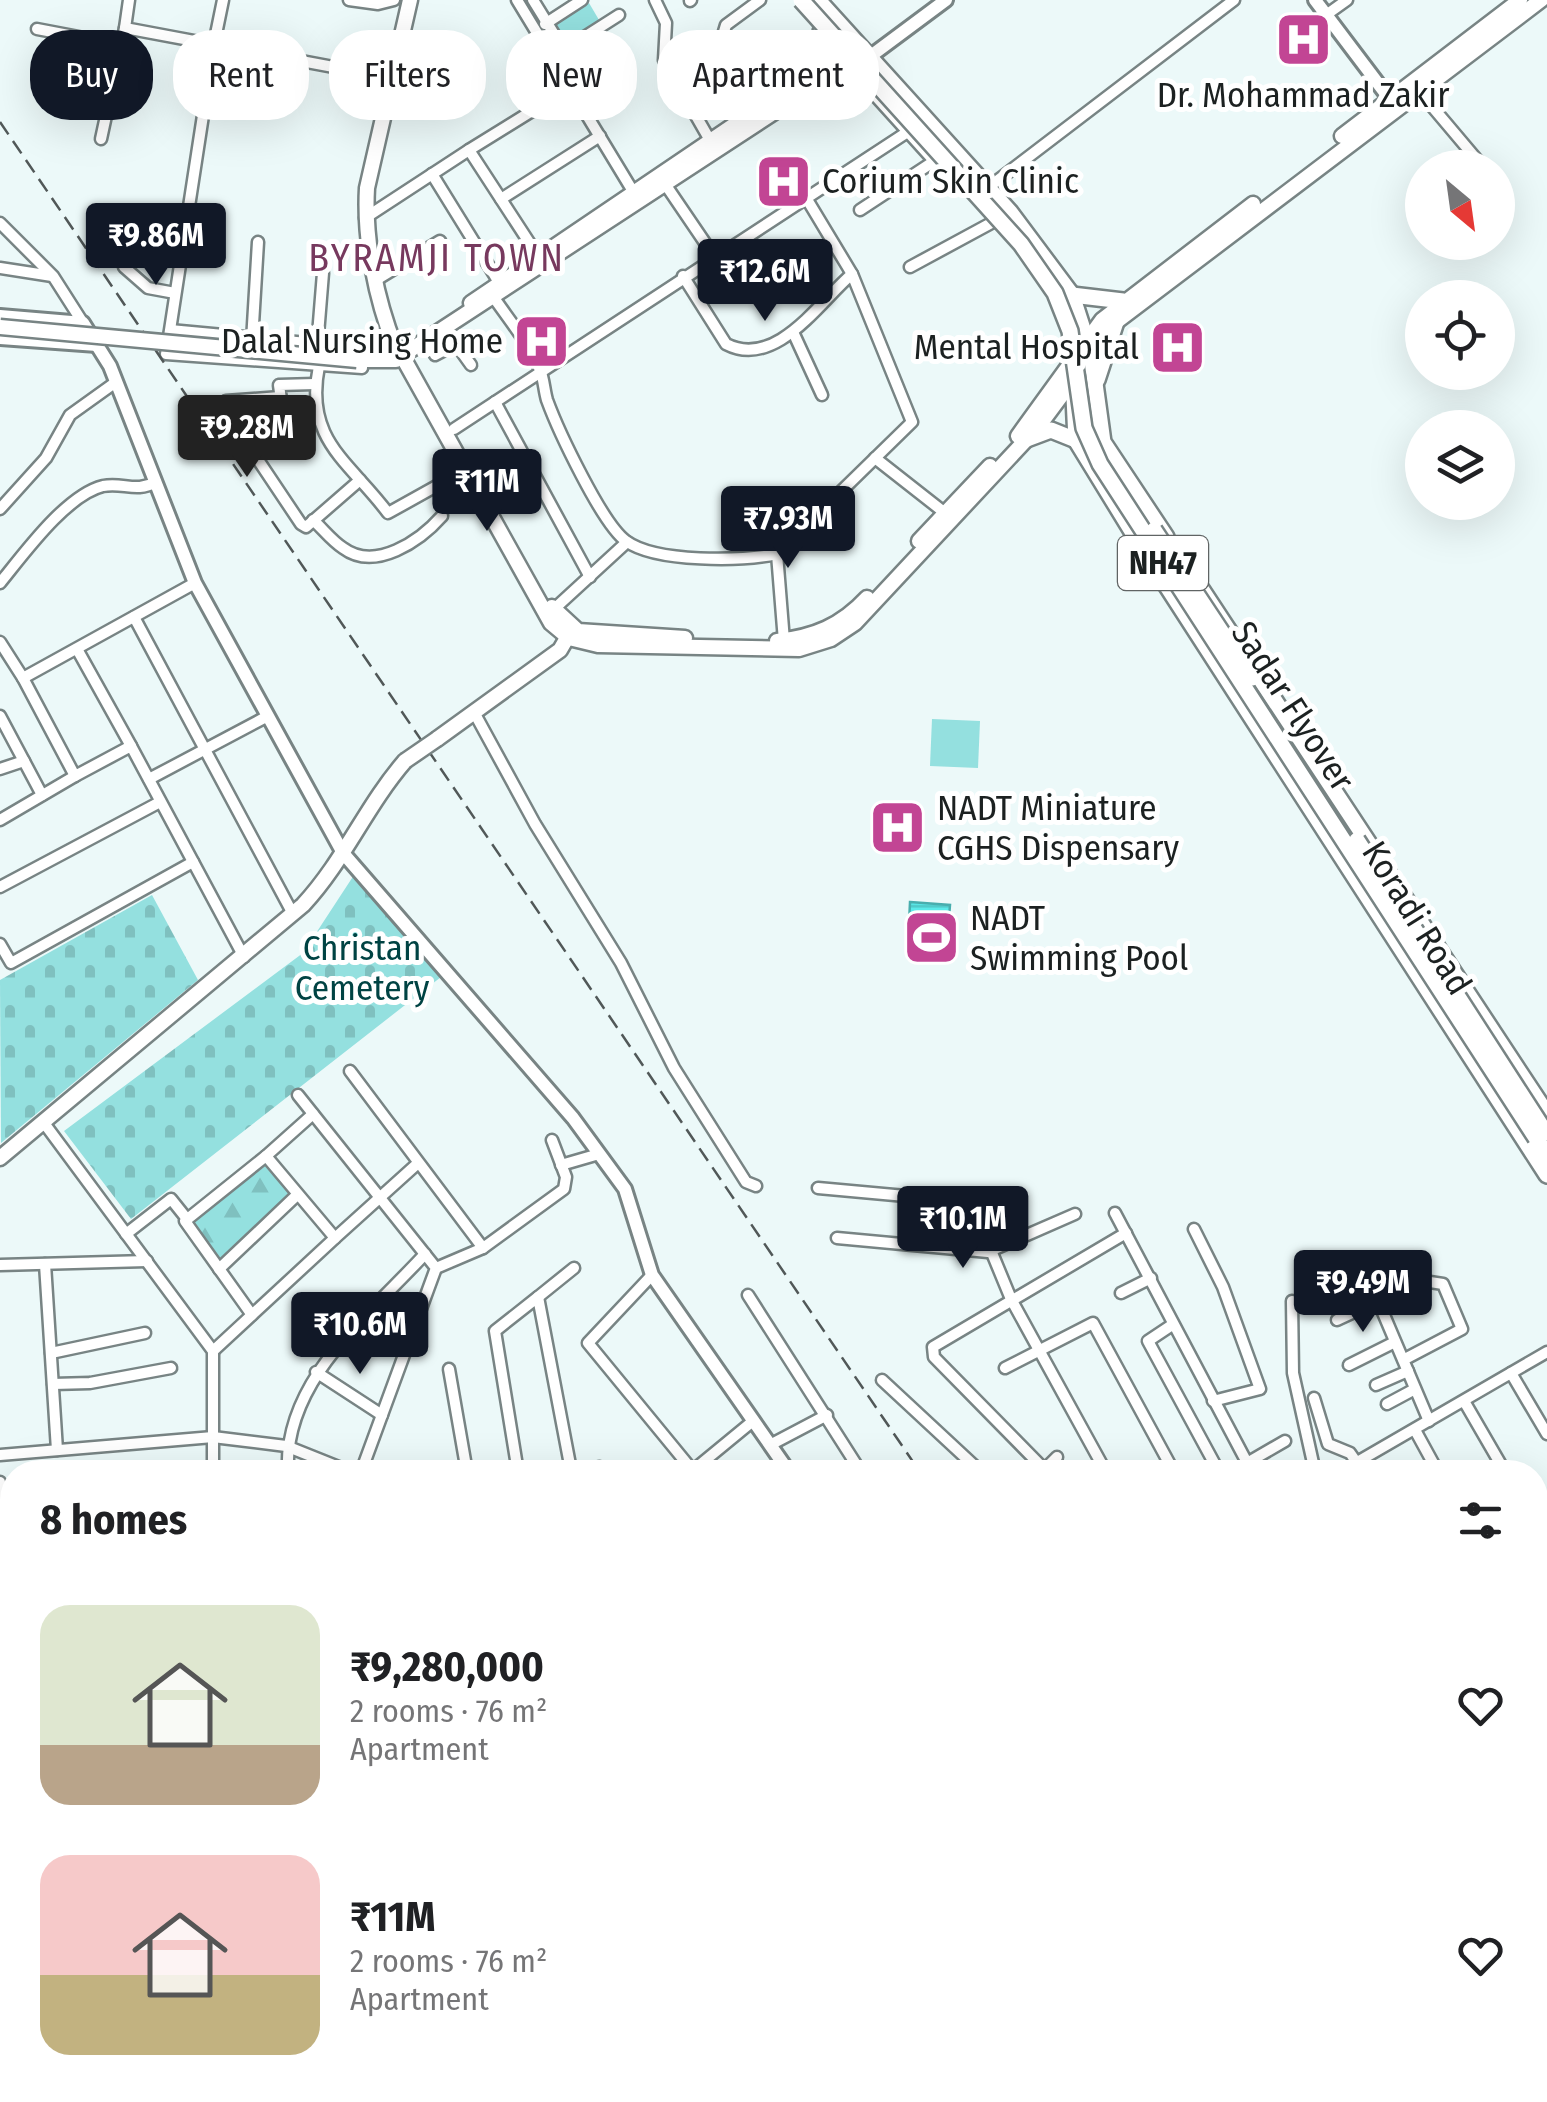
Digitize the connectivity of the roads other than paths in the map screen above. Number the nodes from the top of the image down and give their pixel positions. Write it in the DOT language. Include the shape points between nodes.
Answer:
graph roads {
  1 [pos="129,0"];
  2 [pos="223,0"];
  3 [pos="349,0"];
  4 [pos="394,0"];
  5 [pos="410,0"];
  6 [pos="516,0"];
  7 [pos="533,0"];
  8 [pos="655,0"];
  9 [pos="760,0"];
  10 [pos="800,0"];
  11 [pos="818,0"];
  12 [pos="946,0"];
  13 [pos="1234,0"];
  14 [pos="1315,0"];
  15 [pos="1347,0"];
  16 [pos="1520,0"];
  17 [pos="1541,0"];
  18 [pos="574,2"];
  19 [pos="619,14"];
  20 [pos="1326,15"];
  21 [pos="547,22"];
  22 [pos="125,28"];
  23 [pos="217,30"];
  24 [pos="403,30"];
  25 [pos="534,30"];
  26 [pos="552,30"];
  27 [pos="595,30"];
  28 [pos="725,30"];
  29 [pos="822,30"];
  30 [pos="844,30"];
  31 [pos="173,37"];
  32 [pos="879,49"];
  33 [pos="879,70"];
  34 [pos="1419,90"];
  35 [pos="879,100"];
  36 [pos="1393,104"];
  37 [pos="106,120"];
  38 [pos="202,120"];
  39 [pos="382,120"];
  40 [pos="517,120"];
  41 [pos="590,120"];
  42 [pos="742,120"];
  43 [pos="756,120"];
  44 [pos="908,132"];
  45 [pos="600,136"];
  46 [pos="102,139"];
  47 [pos="710,142"];
  48 [pos="469,150"];
  49 [pos="1469,150"];
  50 [pos="936,160"];
  51 [pos="432,174"];
  52 [pos="662,180"];
  53 [pos="634,193"];
  54 [pos="980,193"];
  55 [pos="805,196"];
  56 [pos="501,199"];
  57 [pos="860,210"];
  58 [pos="365,218"];
  59 [pos="994,220"];
  60 [pos="0,223"];
  61 [pos="186,226"];
  62 [pos="440,241"];
  63 [pos="258,242"];
  64 [pos="538,256"];
  65 [pos="714,256"];
  66 [pos="910,267"];
  67 [pos="0,268"];
  68 [pos="323,274"];
  69 [pos="852,274"];
  70 [pos="53,276"];
  71 [pos="683,276"];
  72 [pos="376,280"];
  73 [pos="495,291"];
  74 [pos="176,293"];
  75 [pos="1072,295"];
  76 [pos="1123,301"];
  77 [pos="0,316"];
  78 [pos="1116,322"];
  79 [pos="83,323"];
  80 [pos="0,327"];
  81 [pos="170,330"];
  82 [pos="793,332"];
  83 [pos="0,338"];
  84 [pos="252,341"];
  85 [pos="97,345"];
  86 [pos="1089,347"];
  87 [pos="317,348"];
  88 [pos="403,352"];
  89 [pos="436,356"];
  90 [pos="360,360"];
  91 [pos="318,366"];
  92 [pos="471,366"];
  93 [pos="541,371"];
  94 [pos="1072,371"];
  95 [pos="116,382"];
  96 [pos="315,384"];
  97 [pos="1094,389"];
  98 [pos="822,394"];
  99 [pos="280,397"];
  100 [pos="496,402"];
  101 [pos="454,430"];
  102 [pos="1027,439"];
  103 [pos="1076,440"];
  104 [pos="288,450"];
  105 [pos="875,458"];
  106 [pos="467,469"];
  107 [pos="360,480"];
  108 [pos="156,482"];
  109 [pos="0,509"];
  110 [pos="442,516"];
  111 [pos="949,516"];
  112 [pos="314,520"];
  113 [pos="627,542"];
  114 [pos="778,554"];
  115 [pos="590,577"];
  116 [pos="0,583"];
  117 [pos="195,583"];
  118 [pos="553,610"];
  119 [pos="134,617"];
  120 [pos="844,631"];
  121 [pos="570,632"];
  122 [pos="784,640"];
  123 [pos="0,642"];
  124 [pos="77,648"];
  125 [pos="24,678"];
  126 [pos="474,714"];
  127 [pos="0,716"];
  128 [pos="266,717"];
  129 [pos="131,746"];
  130 [pos="204,748"];
  131 [pos="24,761"];
  132 [pos="0,768"];
  133 [pos="75,776"];
  134 [pos="149,780"];
  135 [pos="1339,794"];
  136 [pos="42,795"];
  137 [pos="160,802"];
  138 [pos="1313,810"];
  139 [pos="0,820"];
  140 [pos="344,853"];
  141 [pos="193,862"];
  142 [pos="0,887"];
  143 [pos="293,914"];
  144 [pos="0,944"];
  145 [pos="244,957"];
  146 [pos="6,966"];
  147 [pos="350,1072"];
  148 [pos="298,1095"];
  149 [pos="313,1114"];
  150 [pos="1547,1114"];
  151 [pos="44,1122"];
  152 [pos="1543,1135"];
  153 [pos="552,1140"];
  154 [pos="599,1154"];
  155 [pos="1547,1155"];
  156 [pos="266,1156"];
  157 [pos="0,1158"];
  158 [pos="417,1164"];
  159 [pos="561,1165"];
  160 [pos="1547,1175"];
  161 [pos="756,1186"];
  162 [pos="818,1188"];
  163 [pos="297,1195"];
  164 [pos="379,1198"];
  165 [pos="1115,1213"];
  166 [pos="1075,1214"];
  167 [pos="188,1219"];
  168 [pos="1194,1228"];
  169 [pos="1126,1233"];
  170 [pos="126,1234"];
  171 [pos="336,1238"];
  172 [pos="837,1238"];
  173 [pos="483,1248"];
  174 [pos="988,1252"];
  175 [pos="425,1254"];
  176 [pos="146,1261"];
  177 [pos="45,1264"];
  178 [pos="0,1265"];
  179 [pos="436,1268"];
  180 [pos="574,1268"];
  181 [pos="219,1269"];
  182 [pos="652,1275"];
  183 [pos="1151,1278"];
  184 [pos="1121,1293"];
  185 [pos="748,1295"];
  186 [pos="538,1297"];
  187 [pos="1011,1299"];
  188 [pos="1292,1301"];
  189 [pos="1378,1301"];
  190 [pos="252,1314"];
  191 [pos="1337,1320"];
  192 [pos="1172,1325"];
  193 [pos="145,1333"];
  194 [pos="1395,1342"];
  195 [pos="213,1350"];
  196 [pos="1040,1350"];
  197 [pos="1547,1352"];
  198 [pos="50,1353"];
  199 [pos="1349,1365"];
  200 [pos="1405,1366"];
  201 [pos="171,1368"];
  202 [pos="1005,1368"];
  203 [pos="449,1369"];
  204 [pos="316,1372"];
  205 [pos="1511,1373"];
  206 [pos="882,1380"];
  207 [pos="52,1384"];
  208 [pos="1376,1385"];
  209 [pos="1415,1389"];
  210 [pos="1314,1398"];
  211 [pos="1213,1401"];
  212 [pos="1464,1401"];
  213 [pos="1387,1404"];
  214 [pos="827,1415"];
  215 [pos="382,1416"];
  216 [pos="753,1421"];
  217 [pos="1429,1421"];
  218 [pos="1415,1430"];
  219 [pos="1547,1434"];
  220 [pos="213,1437"];
  221 [pos="1285,1442"];
  222 [pos="770,1445"];
  223 [pos="286,1446"];
  224 [pos="57,1450"];
  225 [pos="0,1455"];
  226 [pos="1057,1456"];
  227 [pos="213,1460"];
  228 [pos="287,1460"];
  229 [pos="321,1460"];
  230 [pos="366,1460"];
  231 [pos="465,1460"];
  232 [pos="516,1460"];
  233 [pos="569,1460"];
  234 [pos="682,1460"];
  235 [pos="715,1460"];
  236 [pos="781,1460"];
  237 [pos="854,1460"];
  238 [pos="969,1460"];
  239 [pos="1033,1460"];
  240 [pos="1054,1460"];
  241 [pos="1100,1460"];
  242 [pos="1168,1460"];
  243 [pos="1212,1460"];
  244 [pos="1245,1460"];
  245 [pos="1260,1460"];
  246 [pos="1312,1460"];
  247 [pos="1354,1460"];
  248 [pos="1362,1460"];
  249 [pos="1431,1460"];
  250 [pos="1498,1460"];
  1 -- 22 [label="street"];
  2 -- 23 [label="street"];
  3 -- 4 [label="street"];
  5 -- 24 [label="main road"];
  6 -- 25 [label="street"];
  7 -- 21 [label="street"];
  8 -- 47 [label="street" via="666,23 664,60"];
  9 -- 28 [label="street"];
  10 -- 29 [label="main road, Koradi Road / NH47"];
  10 -- 152 [label="main road, Sadar Flyover / NH47, bridge" via="1027,243 1061,290 1076,323 1100,452"];
  11 -- 30 [label="main road, Koradi Road"];
  12 -- 32 [label="street"];
  13 -- 54 [label="street"];
  14 -- 20 [label="street"];
  15 -- 20 [label="street"];
  16 -- 36 [label="main road"];
  17 -- 34 [label="main road"];
  18 -- 21 [label="street"];
  19 -- 27 [label="street"];
  20 -- 36 [label="street"];
  21 -- 25 [label="street"];
  21 -- 26 [label="street"];
  22 -- 31 [label="street"];
  33 -- 54 [label="main road, Koradi Road"];
  34 -- 36 [label="main road"];
  34 -- 49 [label="street"];
  35 -- 44 [label="main road, Koradi Road / NH47"];
  36 -- 76 [label="main road"];
  36 -- 78 [label="main road"];
  37 -- 46 [label="street"];
  38 -- 61 [label="street"];
  39 -- 58 [label="main road"];
  40 -- 48 [label="street"];
  41 -- 45 [label="street"];
  42 -- 47 [label="main road"];
  43 -- 52 [label="main road"];
  44 -- 50 [label="main road, Koradi Road / NH47"];
  44 -- 55 [label="street"];
  45 -- 53 [label="street"];
  45 -- 56 [label="street"];
  47 -- 52 [label="main road"];
  48 -- 51 [label="street"];
  48 -- 56 [label="street"];
  50 -- 54 [label="main road, Koradi Road / NH47"];
  50 -- 57 [label="street"];
  51 -- 58 [label="street"];
  51 -- 73 [label="street"];
  52 -- 53 [label="main road"];
  52 -- 65 [label="street"];
  52 -- 73 [label="main road"];
  53 -- 64 [label="main road"];
  54 -- 59 [label="main road, Koradi Road / NH47"];
  54 -- 75 [label="main road, Koradi Road"];
  55 -- 65 [label="street"];
  55 -- 69 [label="street"];
  56 -- 64 [label="street"];
  58 -- 72 [label="main road"];
  59 -- 66 [label="street"];
  59 -- 94 [label="main road, Koradi Road / NH47" via="1061,317"];
  60 -- 70 [label="street"];
  61 -- 74 [label="street"];
  61 -- 74 [label="street" via="126,218 120,224 124,267 148,288"];
  62 -- 72 [label="street"];
  63 -- 84 [label="street"];
  64 -- 73 [label="main road"];
  65 -- 71 [label="street"];
  67 -- 70 [label="street"];
  68 -- 87 [label="street"];
  69 -- 82 [label="street"];
  69 -- 105 [label="street" via="912,412 912,422"];
  70 -- 79 [label="street"];
  71 -- 82 [label="street" via="726,344 764,346"];
  71 -- 93 [label="street"];
  72 -- 88 [label="main road"];
  73 -- 88 [label="main road"];
  73 -- 93 [label="street"];
  74 -- 81 [label="street"];
  75 -- 76 [label="main road"];
  75 -- 86 [label="main road, Koradi Road"];
  76 -- 86 [label="main road"];
  77 -- 79 [label="street"];
  78 -- 86 [label="main road"];
  78 -- 97 [label="main road"];
  79 -- 85 [label="street"];
  80 -- 90 [label="main road, bridge"];
  81 -- 84 [label="street"];
  81 -- 91 [label="street" via="166,354"];
  82 -- 98 [label="street"];
  83 -- 85 [label="street"];
  84 -- 87 [label="street"];
  85 -- 95 [label="street"];
  86 -- 94 [label="main road"];
  86 -- 97 [label="main road, Koradi Road / NH47"];
  87 -- 90 [label="street" via="361,348"];
  88 -- 90 [label="main road"];
  88 -- 101 [label="main road"];
  88 -- 106 [label="main road"];
  89 -- 92 [label="street" via="456,344"];
  90 -- 91 [label="street" via="362,368"];
  91 -- 96 [label="street"];
  93 -- 100 [label="street"];
  93 -- 113 [label="street" via="567,445"];
  94 -- 102 [label="main road"];
  94 -- 103 [label="main road, Koradi Road / NH47"];
  94 -- 111 [label="main road"];
  95 -- 108 [label="street"];
  95 -- 109 [label="street" via="70,415 46,458"];
  96 -- 99 [label="street" via="281,384"];
  96 -- 107 [label="street" via="318,423"];
  97 -- 135 [label="main road, Koradi Road / NH47" via="1103,442"];
  99 -- 104 [label="street"];
  99 -- 112 [label="street" via="222,406 301,524"];
  100 -- 101 [label="street"];
  100 -- 115 [label="street"];
  101 -- 118 [label="main road"];
  102 -- 103 [label="main road" via="1051,430"];
  102 -- 111 [label="main road"];
  103 -- 138 [label="main road, Koradi Road / NH47"];
  105 -- 111 [label="street"];
  105 -- 114 [label="street"];
  106 -- 107 [label="street" via="388,513"];
  106 -- 121 [label="main road" via="552,623"];
  107 -- 112 [label="street"];
  108 -- 116 [label="street" via="141,490 103,486 76,502"];
  108 -- 117 [label="street"];
  110 -- 112 [label="street" via="402,548 366,557 343,549"];
  111 -- 120 [label="main road"];
  113 -- 114 [label="street" via="670,554 748,560"];
  113 -- 115 [label="street"];
  114 -- 122 [label="street"];
  115 -- 118 [label="street"];
  117 -- 119 [label="street"];
  117 -- 128 [label="street"];
  118 -- 121 [label="main road"];
  119 -- 124 [label="street"];
  119 -- 130 [label="street"];
  120 -- 121 [label="main road" via="799,649 598,645"];
  120 -- 122 [label="main road"];
  121 -- 122 [label="main road"];
  121 -- 126 [label="main road" via="560,650"];
  123 -- 125 [label="street"];
  124 -- 125 [label="street"];
  124 -- 129 [label="street"];
  125 -- 133 [label="street"];
  126 -- 140 [label="main road, bridge" via="405,761"];
  126 -- 161 [label="street" via="621,962 674,1068 746,1182"];
  127 -- 131 [label="street"];
  128 -- 130 [label="street"];
  128 -- 140 [label="street"];
  129 -- 133 [label="street"];
  129 -- 134 [label="street"];
  130 -- 134 [label="street"];
  130 -- 143 [label="street"];
  131 -- 132 [label="street"];
  131 -- 136 [label="street"];
  133 -- 136 [label="street"];
  134 -- 137 [label="street"];
  135 -- 138 [label="main road"];
  135 -- 150 [label="main road, Koradi Road"];
  136 -- 139 [label="street"];
  137 -- 141 [label="street"];
  137 -- 142 [label="street"];
  138 -- 160 [label="main road, Koradi Road / NH47"];
  140 -- 143 [label="main road"];
  140 -- 154 [label="street"];
  141 -- 145 [label="street"];
  141 -- 146 [label="street"];
  143 -- 145 [label="main road"];
  144 -- 146 [label="street"];
  145 -- 151 [label="main road"];
  147 -- 158 [label="street"];
  148 -- 149 [label="street"];
  149 -- 156 [label="street"];
  149 -- 164 [label="street"];
  151 -- 157 [label="main road"];
  151 -- 170 [label="street"];
  152 -- 155 [label="main road, Sadar Flyover / NH47"];
  153 -- 159 [label="street"];
  154 -- 159 [label="street"];
  154 -- 182 [label="street" via="625,1189"];
  156 -- 163 [label="street"];
  156 -- 167 [label="street"];
  158 -- 164 [label="street"];
  158 -- 173 [label="street"];
  159 -- 173 [label="street" via="564,1189"];
  162 -- 174 [label="street" via="972,1202"];
  163 -- 171 [label="street"];
  163 -- 181 [label="street"];
  164 -- 171 [label="street"];
  164 -- 175 [label="street"];
  165 -- 169 [label="street"];
  166 -- 174 [label="street"];
  167 -- 170 [label="street" via="171,1199"];
  167 -- 181 [label="street"];
  168 -- 211 [label="street" via="1260,1389"];
  169 -- 183 [label="street"];
  169 -- 187 [label="street"];
  170 -- 176 [label="street"];
  171 -- 190 [label="street"];
  172 -- 174 [label="street"];
  173 -- 179 [label="street"];
  174 -- 187 [label="street"];
  175 -- 179 [label="street"];
  175 -- 204 [label="street"];
  176 -- 177 [label="street"];
  176 -- 195 [label="street"];
  177 -- 178 [label="street"];
  177 -- 198 [label="street"];
  179 -- 215 [label="street"];
  180 -- 186 [label="street"];
  181 -- 190 [label="street"];
  182 -- 216 [label="street"];
  182 -- 234 [label="street" via="588,1343"];
  183 -- 184 [label="street"];
  183 -- 192 [label="street"];
  185 -- 214 [label="street"];
  186 -- 232 [label="street" via="495,1331"];
  186 -- 233 [label="street"];
  187 -- 196 [label="street"];
  187 -- 239 [label="street" via="933,1352"];
  188 -- 246 [label="street" via="1293,1374"];
  189 -- 191 [label="street"];
  189 -- 194 [label="street"];
  189 -- 200 [label="street" via="1370,1282 1378,1274 1439,1282 1446,1289 1461,1332"];
  190 -- 195 [label="street"];
  192 -- 211 [label="street"];
  192 -- 243 [label="street" via="1148,1341"];
  193 -- 198 [label="street"];
  194 -- 199 [label="street"];
  194 -- 200 [label="street"];
  195 -- 220 [label="street"];
  196 -- 202 [label="street"];
  196 -- 241 [label="street"];
  196 -- 242 [label="street" via="1088,1323 1096,1325"];
  197 -- 205 [label="street"];
  198 -- 207 [label="street"];
  200 -- 208 [label="street"];
  200 -- 209 [label="street"];
  201 -- 207 [label="street"];
  203 -- 231 [label="street"];
  204 -- 215 [label="street"];
  204 -- 223 [label="street"];
  205 -- 212 [label="street"];
  205 -- 219 [label="street"];
  206 -- 238 [label="street"];
  207 -- 224 [label="street"];
  209 -- 213 [label="street"];
  209 -- 217 [label="street"];
  210 -- 247 [label="street" via="1328,1444"];
  211 -- 244 [label="street"];
  212 -- 217 [label="street"];
  212 -- 250 [label="street"];
  214 -- 222 [label="street"];
  214 -- 237 [label="street"];
  215 -- 230 [label="street"];
  216 -- 222 [label="street"];
  216 -- 235 [label="street"];
  217 -- 218 [label="street"];
  218 -- 248 [label="street"];
  218 -- 249 [label="street"];
  220 -- 223 [label="street"];
  220 -- 224 [label="street"];
  220 -- 227 [label="street"];
  221 -- 245 [label="street"];
  222 -- 236 [label="street"];
  223 -- 228 [label="street"];
  223 -- 229 [label="street"];
  224 -- 225 [label="street"];
  226 -- 240 [label="street"];
}
